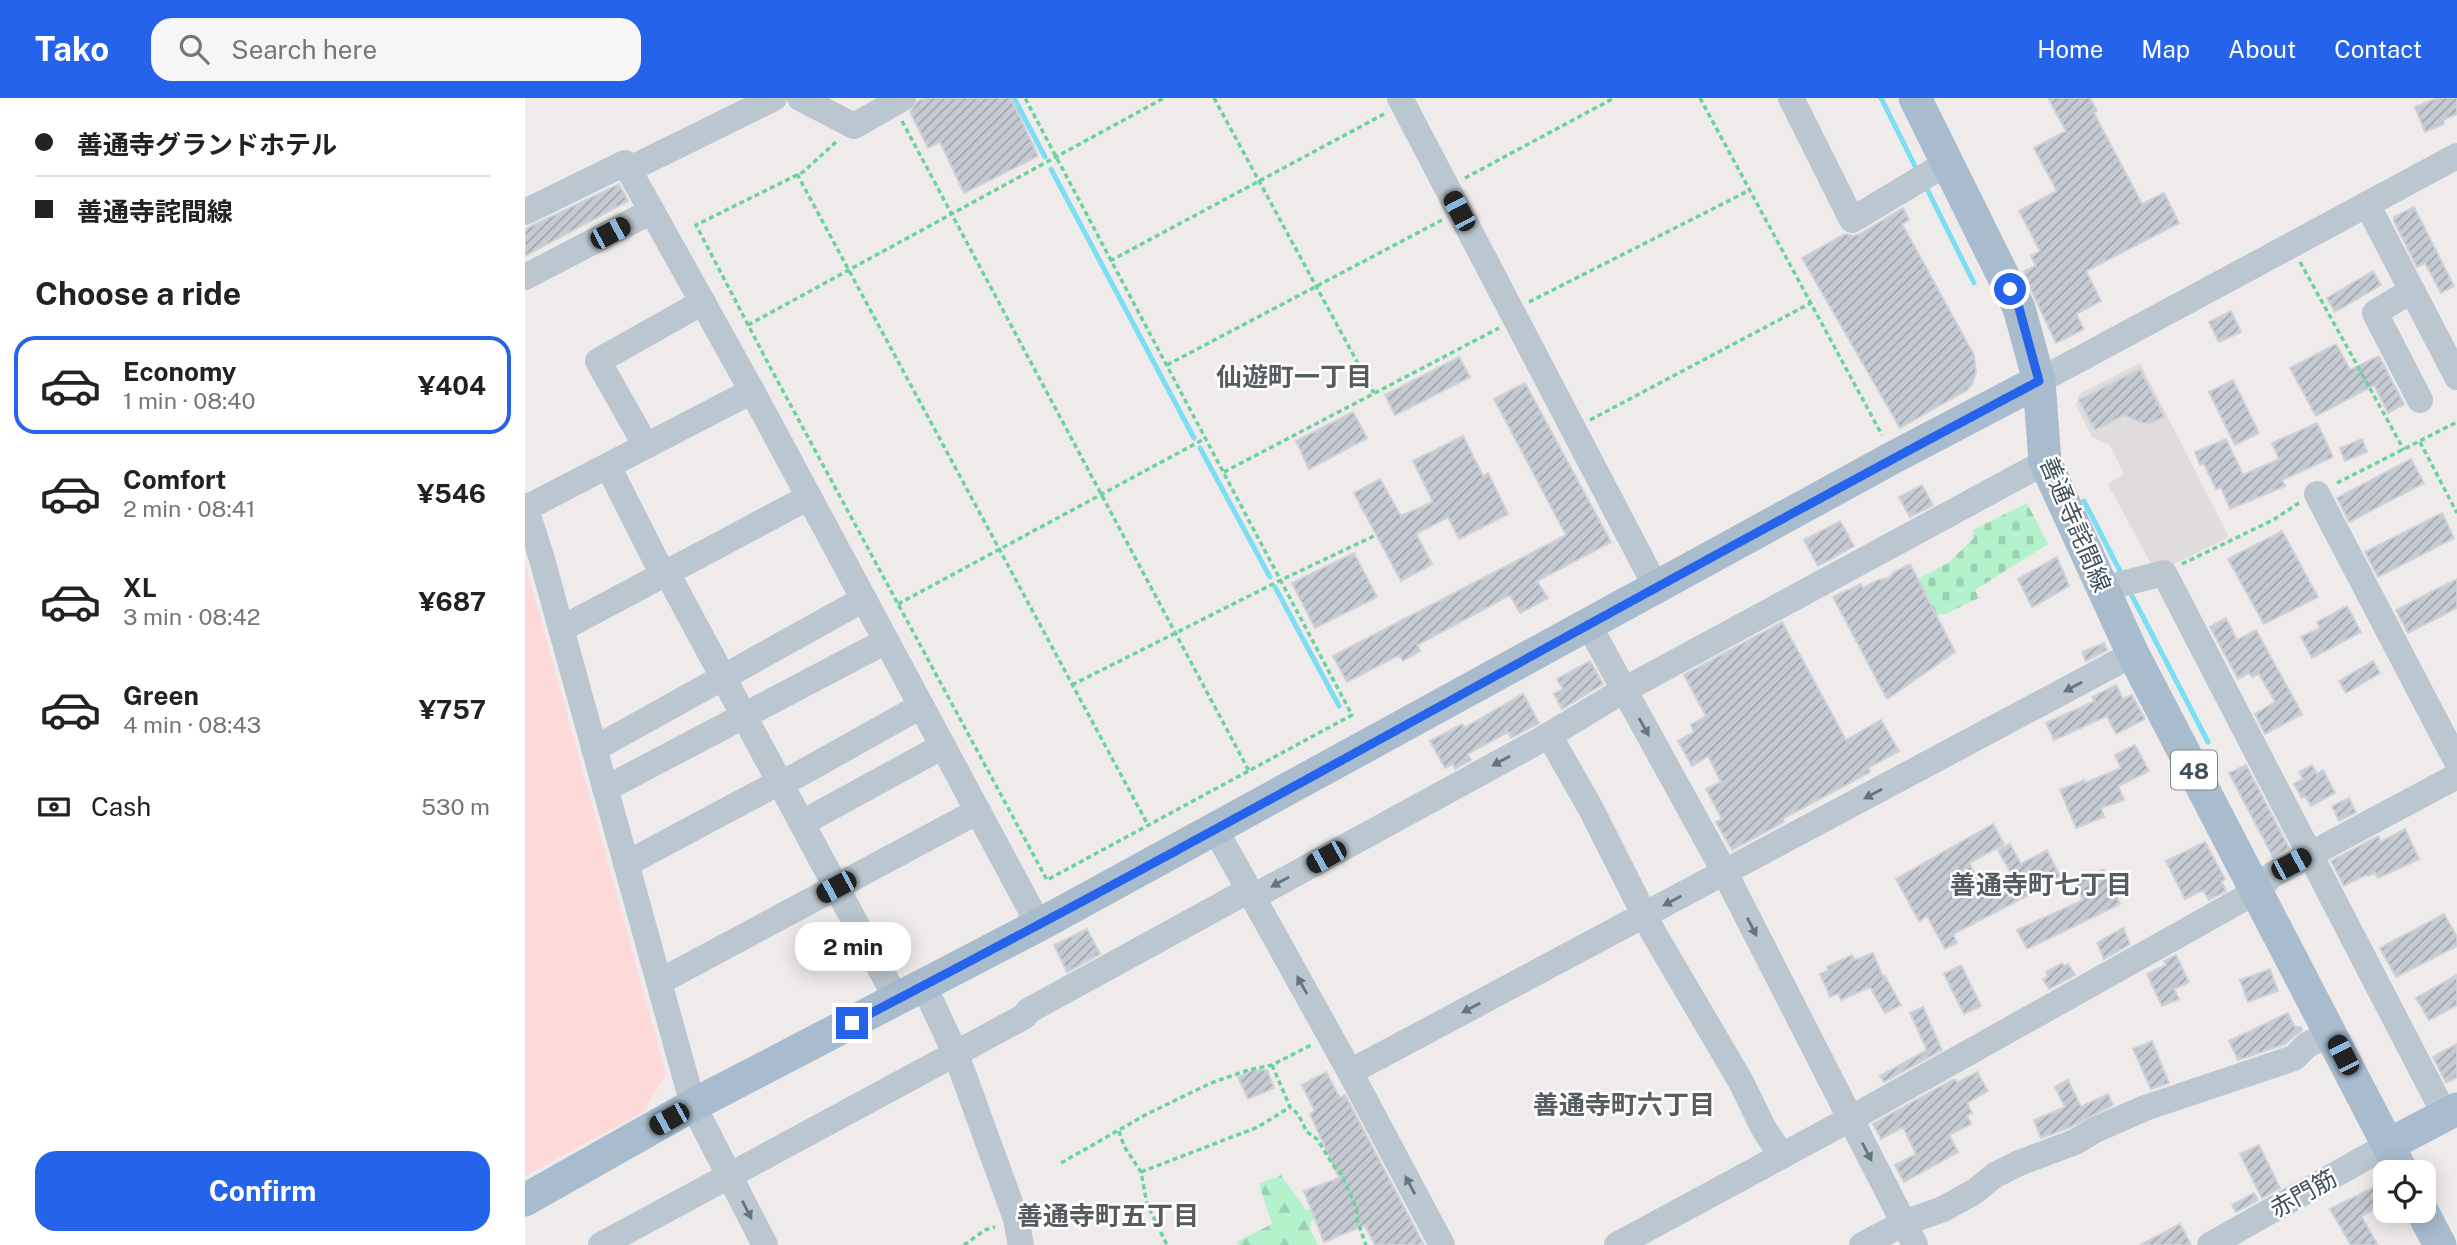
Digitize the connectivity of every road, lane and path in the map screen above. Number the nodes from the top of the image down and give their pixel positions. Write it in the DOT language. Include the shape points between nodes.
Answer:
graph roads {
  1 [pos="774,98"];
  2 [pos="800,98"];
  3 [pos="1025,98"];
  4 [pos="1164,98"];
  5 [pos="1214,98"];
  6 [pos="1614,98"];
  7 [pos="1700,98"];
  8 [pos="1791,98"];
  9 [pos="1915,98"];
  10 [pos="898,101"];
  11 [pos="1402,101"];
  12 [pos="854,127"];
  13 [pos="2457,156"];
  14 [pos="1055,158"];
  15 [pos="628,170"];
  16 [pos="1929,173"];
  17 [pos="797,174"];
  18 [pos="1259,181"];
  19 [pos="1750,190"];
  20 [pos="1453,199"];
  21 [pos="2360,208"];
  22 [pos="652,211"];
  23 [pos="525,212"];
  24 [pos="951,215"];
  25 [pos="2290,245"];
  26 [pos="1110,261"];
  27 [pos="849,271"];
  28 [pos="525,277"];
  29 [pos="1316,286"];
  30 [pos="703,302"];
  31 [pos="1811,303"];
  32 [pos="1514,315"];
  33 [pos="748,326"];
  34 [pos="1167,365"];
  35 [pos="2457,377"];
  36 [pos="2039,381"];
  37 [pos="752,391"];
  38 [pos="1374,393"];
  39 [pos="2420,400"];
  40 [pos="1574,429"];
  41 [pos="1206,438"];
  42 [pos="1886,442"];
  43 [pos="2420,442"];
  44 [pos="646,446"];
  45 [pos="2404,450"];
  46 [pos="2045,463"];
  47 [pos="608,466"];
  48 [pos="1224,472"];
  49 [pos="1101,494"];
  50 [pos="2317,494"];
  51 [pos="809,497"];
  52 [pos="525,507"];
  53 [pos="2457,513"];
  54 [pos="1376,535"];
  55 [pos="998,549"];
  56 [pos="533,558"];
  57 [pos="667,573"];
  58 [pos="1281,580"];
  59 [pos="1656,587"];
  60 [pos="2102,589"];
  61 [pos="864,599"];
  62 [pos="898,604"];
  63 [pos="1588,624"];
  64 [pos="561,629"];
  65 [pos="1175,633"];
  66 [pos="886,641"];
  67 [pos="2133,654"];
  68 [pos="723,677"];
  69 [pos="1072,685"];
  70 [pos="1624,690"];
  71 [pos="921,706"];
  72 [pos="744,717"];
  73 [pos="1549,735"];
  74 [pos="943,746"];
  75 [pos="594,749"];
  76 [pos="2457,762"];
  77 [pos="1249,771"];
  78 [pos="2457,776"];
  79 [pos="780,782"];
  80 [pos="605,789"];
  81 [pos="978,811"];
  82 [pos="802,823"];
  83 [pos="1148,825"];
  84 [pos="1215,828"];
  85 [pos="2311,854"];
  86 [pos="626,864"];
  87 [pos="1725,873"];
  88 [pos="836,887"];
  89 [pos="2257,891"];
  90 [pos="1251,893"];
  91 [pos="1645,916"];
  92 [pos="1039,925"];
  93 [pos="659,982"];
  94 [pos="910,993"];
  95 [pos="2332,1033"];
  96 [pos="1331,1037"];
  97 [pos="955,1054"];
  98 [pos="1272,1065"];
  99 [pos="1350,1072"];
  100 [pos="693,1105"];
  101 [pos="1290,1107"];
  102 [pos="2453,1118"];
  103 [pos="1850,1119"];
  104 [pos="1119,1130"];
  105 [pos="1782,1156"];
  106 [pos="2395,1159"];
  107 [pos="1061,1163"];
  108 [pos="1141,1172"];
  109 [pos="729,1176"];
  110 [pos="525,1200"];
  111 [pos="1016,1219"];
  112 [pos="2428,1223"];
  113 [pos="1910,1234"];
  114 [pos="1621,1244"];
  115 [pos="601,1245"];
  116 [pos="765,1245"];
  117 [pos="964,1245"];
  118 [pos="1021,1245"];
  119 [pos="1167,1245"];
  120 [pos="1366,1245"];
  121 [pos="1442,1245"];
  122 [pos="1862,1245"];
  123 [pos="2210,1245"];
  124 [pos="2439,1245"];
  1 -- 15 [label="street"];
  2 -- 12 [label="street"];
  3 -- 14 [label="path"];
  4 -- 14 [label="path"];
  5 -- 18 [label="path"];
  6 -- 20 [label="path"];
  7 -- 19 [label="path"];
  8 -- 16 [label="street" via="1852,220"];
  9 -- 16 [label="main road, 善通寺詫間線"];
  10 -- 12 [label="street"];
  10 -- 24 [label="path"];
  11 -- 18 [label="path"];
  11 -- 20 [label="street"];
  12 -- 17 [label="path"];
  13 -- 21 [label="street"];
  14 -- 24 [label="path"];
  14 -- 26 [label="path"];
  15 -- 22 [label="street"];
  15 -- 23 [label="street" via="625,163"];
  16 -- 36 [label="main road, 善通寺詫間線" via="2019,308"];
  17 -- 27 [label="path"];
  17 -- 33 [label="path" via="697,225"];
  18 -- 26 [label="path"];
  18 -- 29 [label="path"];
  19 -- 31 [label="path"];
  19 -- 32 [label="path"];
  20 -- 29 [label="path"];
  20 -- 32 [label="street"];
  21 -- 25 [label="street"];
  21 -- 35 [label="street"];
  21 -- 39 [label="street" via="2402,304 2375,313"];
  22 -- 28 [label="street"];
  22 -- 30 [label="street"];
  24 -- 27 [label="path"];
  24 -- 49 [label="path"];
  25 -- 36 [label="street"];
  25 -- 45 [label="path"];
  26 -- 34 [label="path"];
  27 -- 33 [label="path"];
  27 -- 55 [label="path"];
  29 -- 34 [label="path"];
  29 -- 38 [label="path"];
  30 -- 37 [label="street"];
  30 -- 44 [label="street" via="598,361"];
  31 -- 40 [label="path"];
  31 -- 42 [label="path"];
  32 -- 38 [label="path"];
  32 -- 40 [label="street"];
  33 -- 62 [label="path"];
  34 -- 41 [label="path"];
  36 -- 46 [label="main road, 善通寺詫間線 / 48"];
  36 -- 59 [label="main road"];
  37 -- 44 [label="street"];
  37 -- 51 [label="street"];
  38 -- 48 [label="path"];
  40 -- 59 [label="street"];
  41 -- 48 [label="path"];
  41 -- 49 [label="path"];
  43 -- 53 [label="path"];
  44 -- 47 [label="street"];
  46 -- 60 [label="main road, 善通寺詫間線 / 48"];
  46 -- 70 [label="street"];
  47 -- 52 [label="street"];
  47 -- 57 [label="street" via="657,563"];
  48 -- 58 [label="path"];
  49 -- 55 [label="path"];
  49 -- 65 [label="path"];
  50 -- 76 [label="street"];
  51 -- 57 [label="street"];
  51 -- 61 [label="street"];
  52 -- 56 [label="street"];
  54 -- 58 [label="path"];
  55 -- 62 [label="path"];
  55 -- 69 [label="path"];
  56 -- 64 [label="street"];
  57 -- 64 [label="street"];
  57 -- 68 [label="street"];
  58 -- 65 [label="path"];
  58 -- 77 [label="path" via="1352,715"];
  59 -- 63 [label="main road"];
  60 -- 67 [label="main road, 善通寺詫間線 / 48"];
  60 -- 85 [label="street" via="2164,573"];
  61 -- 66 [label="street"];
  61 -- 68 [label="street"];
  62 -- 83 [label="path" via="1047,880"];
  63 -- 70 [label="street"];
  63 -- 84 [label="main road"];
  64 -- 75 [label="street"];
  65 -- 69 [label="path"];
  65 -- 77 [label="path"];
  66 -- 71 [label="street"];
  66 -- 72 [label="street"];
  67 -- 87 [label="street, one-way" via="1927,759"];
  67 -- 89 [label="main road, 善通寺詫間線 / 48"];
  68 -- 72 [label="street"];
  68 -- 75 [label="street"];
  69 -- 83 [label="path"];
  70 -- 73 [label="street"];
  70 -- 87 [label="street, one-way"];
  71 -- 74 [label="street"];
  71 -- 79 [label="street"];
  72 -- 79 [label="street"];
  72 -- 80 [label="street"];
  73 -- 90 [label="street, one-way"];
  73 -- 91 [label="street"];
  74 -- 81 [label="street"];
  74 -- 82 [label="street"];
  75 -- 80 [label="street"];
  77 -- 83 [label="path"];
  78 -- 85 [label="street"];
  79 -- 82 [label="street"];
  79 -- 86 [label="street"];
  80 -- 86 [label="street"];
  81 -- 88 [label="street"];
  81 -- 92 [label="street"];
  82 -- 88 [label="street"];
  84 -- 90 [label="street"];
  84 -- 92 [label="main road"];
  85 -- 89 [label="street" via="2272,875"];
  85 -- 102 [label="street"];
  86 -- 93 [label="street"];
  87 -- 91 [label="street, one-way"];
  87 -- 103 [label="street, one-way"];
  88 -- 93 [label="street"];
  88 -- 94 [label="street"];
  89 -- 95 [label="main road, 善通寺詫間線 / 48"];
  89 -- 103 [label="street"];
  96 -- 90 [label="street, one-way"];
  90 -- 97 [label="street"];
  91 -- 99 [label="street, one-way"];
  91 -- 105 [label="street"];
  92 -- 94 [label="main road"];
  93 -- 100 [label="street"];
  94 -- 97 [label="street"];
  94 -- 100 [label="main road"];
  95 -- 106 [label="main road, 善通寺詫間線 / 48"];
  95 -- 113 [label="street" via="2307,1045 2294,1058 2145,1108 2019,1163"];
  96 -- 98 [label="path"];
  96 -- 99 [label="street"];
  97 -- 109 [label="street"];
  97 -- 111 [label="street"];
  98 -- 101 [label="path"];
  98 -- 104 [label="path" via="1211,1083"];
  121 -- 99 [label="street, one-way"];
  100 -- 109 [label="street"];
  100 -- 110 [label="main road"];
  101 -- 108 [label="path" via="1258,1127"];
  101 -- 120 [label="path" via="1341,1173"];
  102 -- 106 [label="main road"];
  103 -- 105 [label="street"];
  103 -- 113 [label="street, one-way"];
  104 -- 107 [label="path"];
  104 -- 108 [label="path"];
  105 -- 114 [label="street"];
  106 -- 123 [label="street, 赤門筋" via="2359,1162"];
  108 -- 119 [label="path" via="1147,1204"];
  109 -- 115 [label="street"];
  109 -- 116 [label="street, one-way"];
  111 -- 117 [label="path" via="985,1230"];
  111 -- 118 [label="street"];
  112 -- 124 [label="main road"];
  113 -- 122 [label="street"];
}
